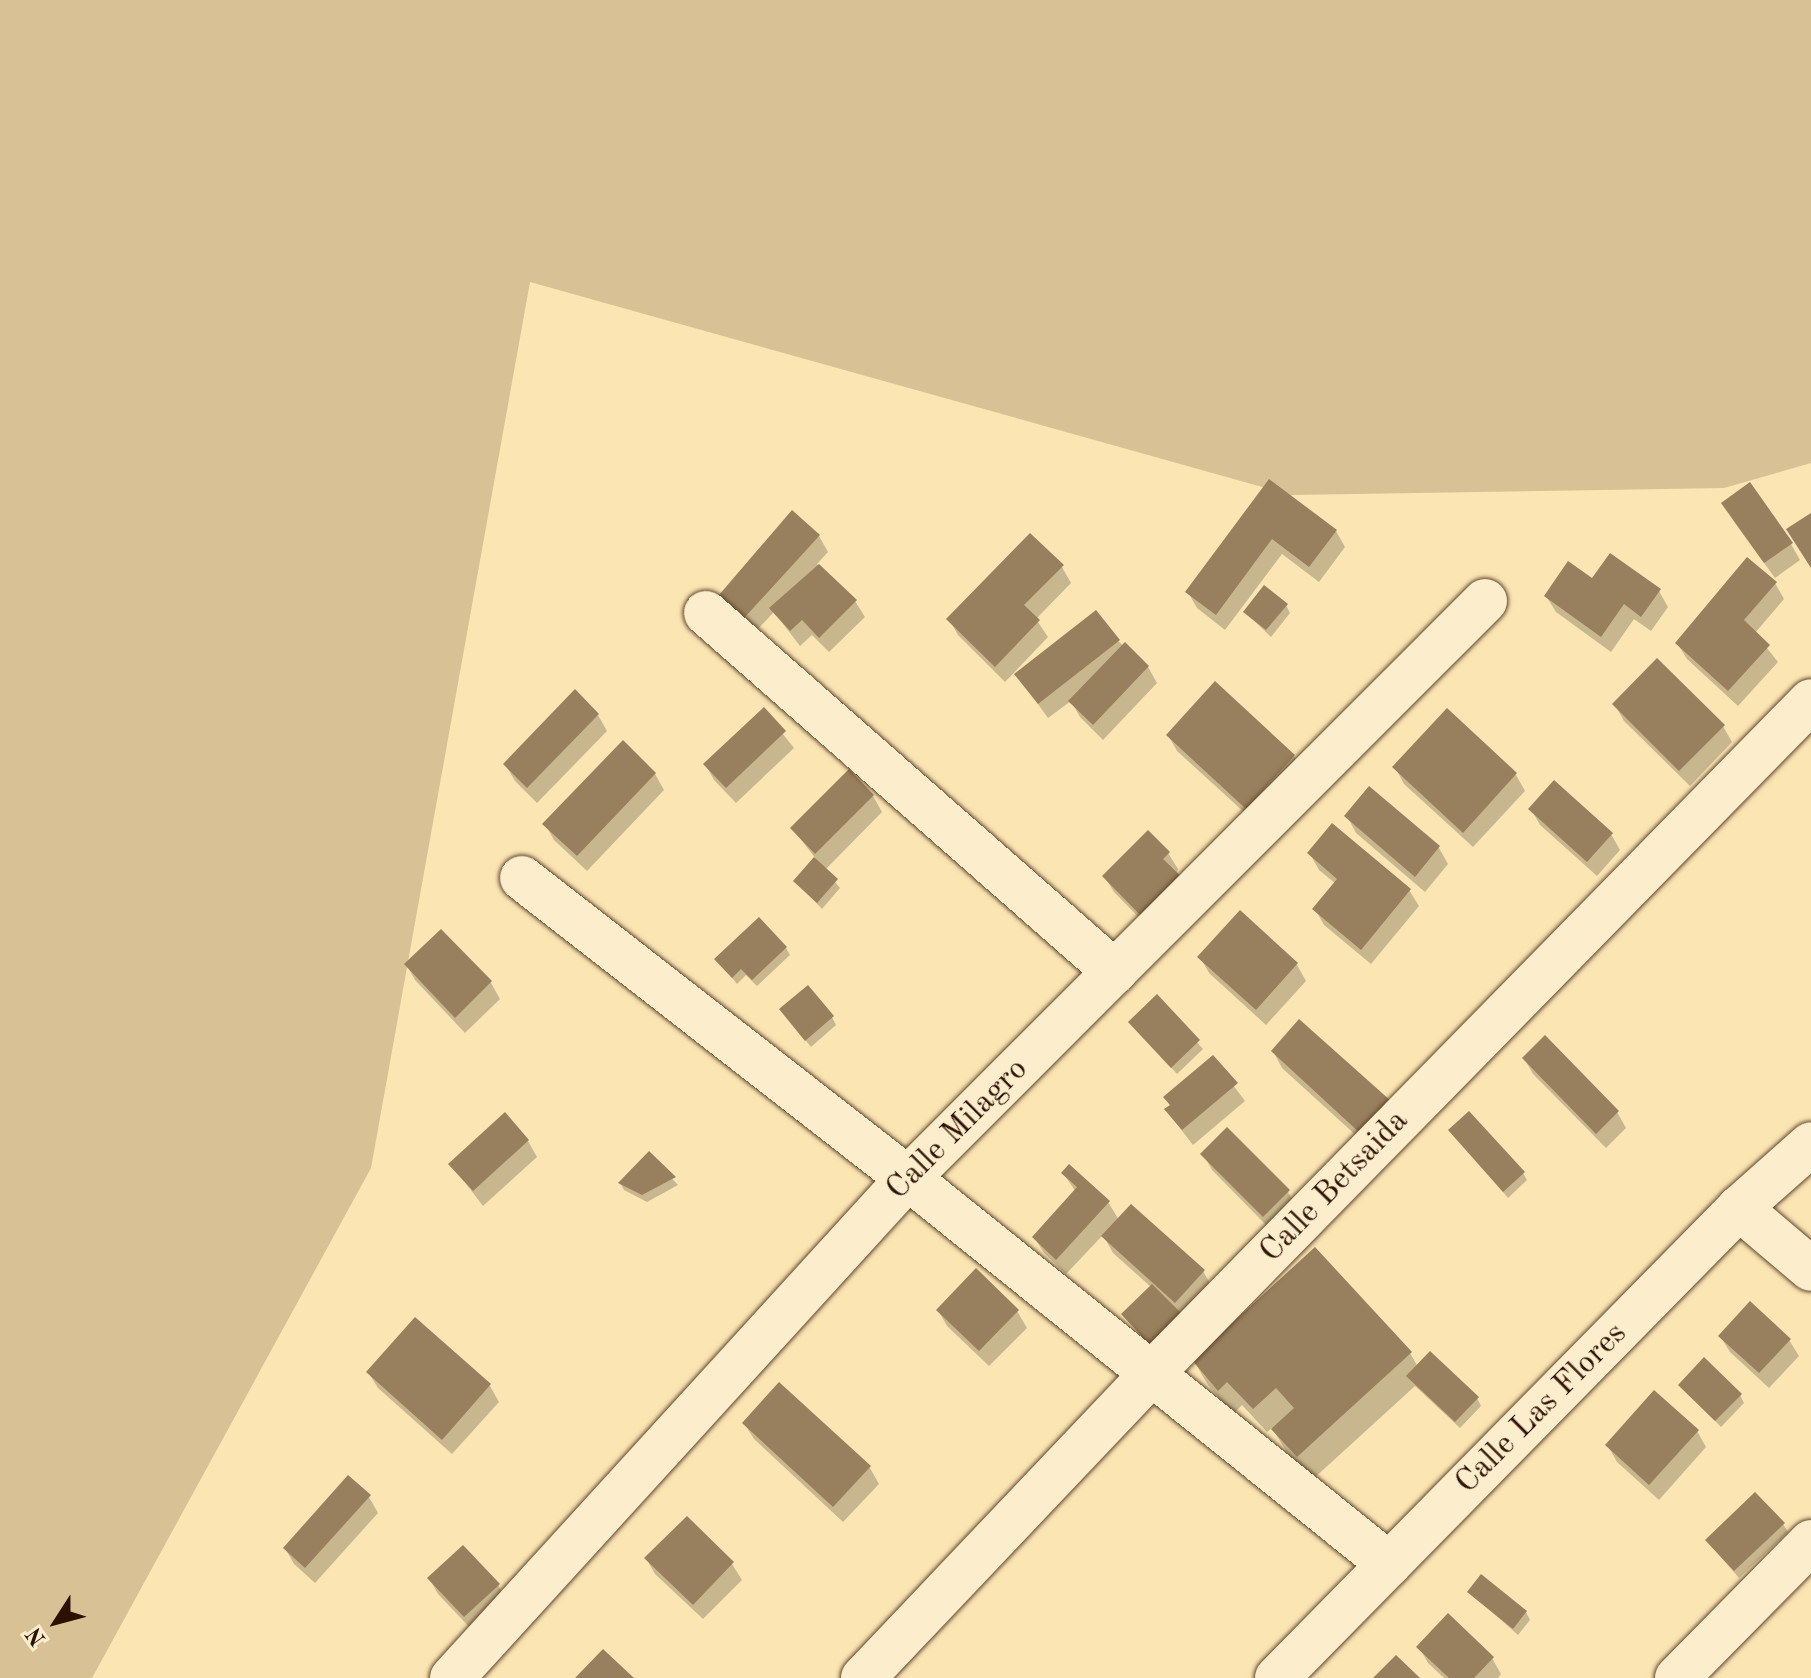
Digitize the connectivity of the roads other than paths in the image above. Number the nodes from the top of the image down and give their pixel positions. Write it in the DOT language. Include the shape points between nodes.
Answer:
graph roads {
  1 [pos="1485,601"];
  2 [pos="706,613"];
  3 [pos="1811,701"];
  4 [pos="522,878"];
  5 [pos="1115,972"];
  6 [pos="1811,1144"];
  7 [pos="908,1178"];
  8 [pos="1739,1208"];
  9 [pos="1811,1269"];
  10 [pos="1152,1373"];
  11 [pos="1811,1542"];
  12 [pos="1389,1564"];
  13 [pos="452,1678"];
  14 [pos="863,1678"];
  15 [pos="1277,1678"];
  16 [pos="1677,1678"];
  1 -- 5 [label="street, Calle Milagro"];
  2 -- 5 [label="street"];
  3 -- 10 [label="street, Calle Betsaida"];
  4 -- 7 [label="street"];
  5 -- 7 [label="street, Calle Milagro"];
  6 -- 8 [label="street, Calle Las Flores"];
  7 -- 10 [label="street"];
  7 -- 13 [label="street, Calle Milagro"];
  8 -- 9 [label="street"];
  8 -- 12 [label="street, Calle Las Flores"];
  10 -- 12 [label="street"];
  10 -- 14 [label="street, Calle Betsaida"];
  11 -- 16 [label="street"];
  12 -- 15 [label="street, Calle Las Flores"];
}
